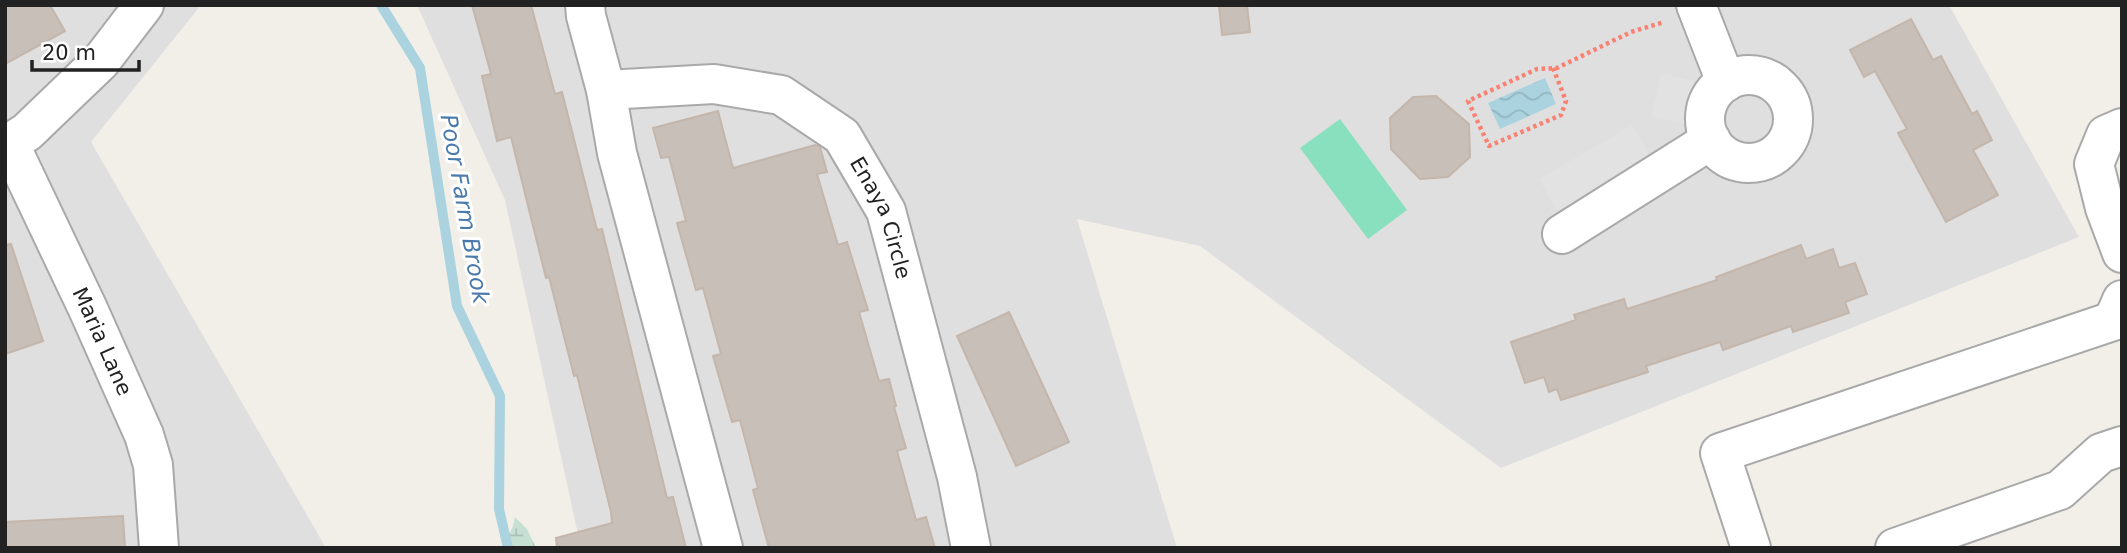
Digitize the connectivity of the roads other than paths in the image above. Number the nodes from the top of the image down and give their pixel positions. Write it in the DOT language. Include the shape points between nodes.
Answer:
graph roads {
  1 [pos="144,5"];
  2 [pos="585,5"];
  3 [pos="1697,8"];
  4 [pos="1726,82"];
  5 [pos="606,90"];
  6 [pos="2122,128"];
  7 [pos="1711,140"];
  8 [pos="8,146"];
  9 [pos="1562,234"];
  10 [pos="2122,253"];
  11 [pos="2122,300"];
  12 [pos="2122,446"];
  13 [pos="159,548"];
  14 [pos="723,548"];
  15 [pos="971,548"];
  16 [pos="1751,548"];
  17 [pos="1895,548"];
  1 -- 8 [label="street" via="101,61"];
  2 -- 5 [label="street"];
  3 -- 4 [label="street"];
  4 -- 7 [label="street" via="1706,109"];
  4 -- 7 [label="street" via="1753,75 1779,87 1792,109 1790,135 1779,153 1748,164 1724,156"];
  5 -- 14 [label="street" via="617,153"];
  5 -- 15 [label="street, Enaya Circle" via="714,84 781,96 842,136 886,211 957,477"];
  6 -- 10 [label="street" via="2106,135 2094,164"];
  7 -- 9 [label="street"];
  8 -- 13 [label="street, Maria Lane" via="144,435 153,465"];
  11 -- 16 [label="street" via="2113,321 1720,453"];
  12 -- 17 [label="street" via="2101,453 2060,490"];
}
